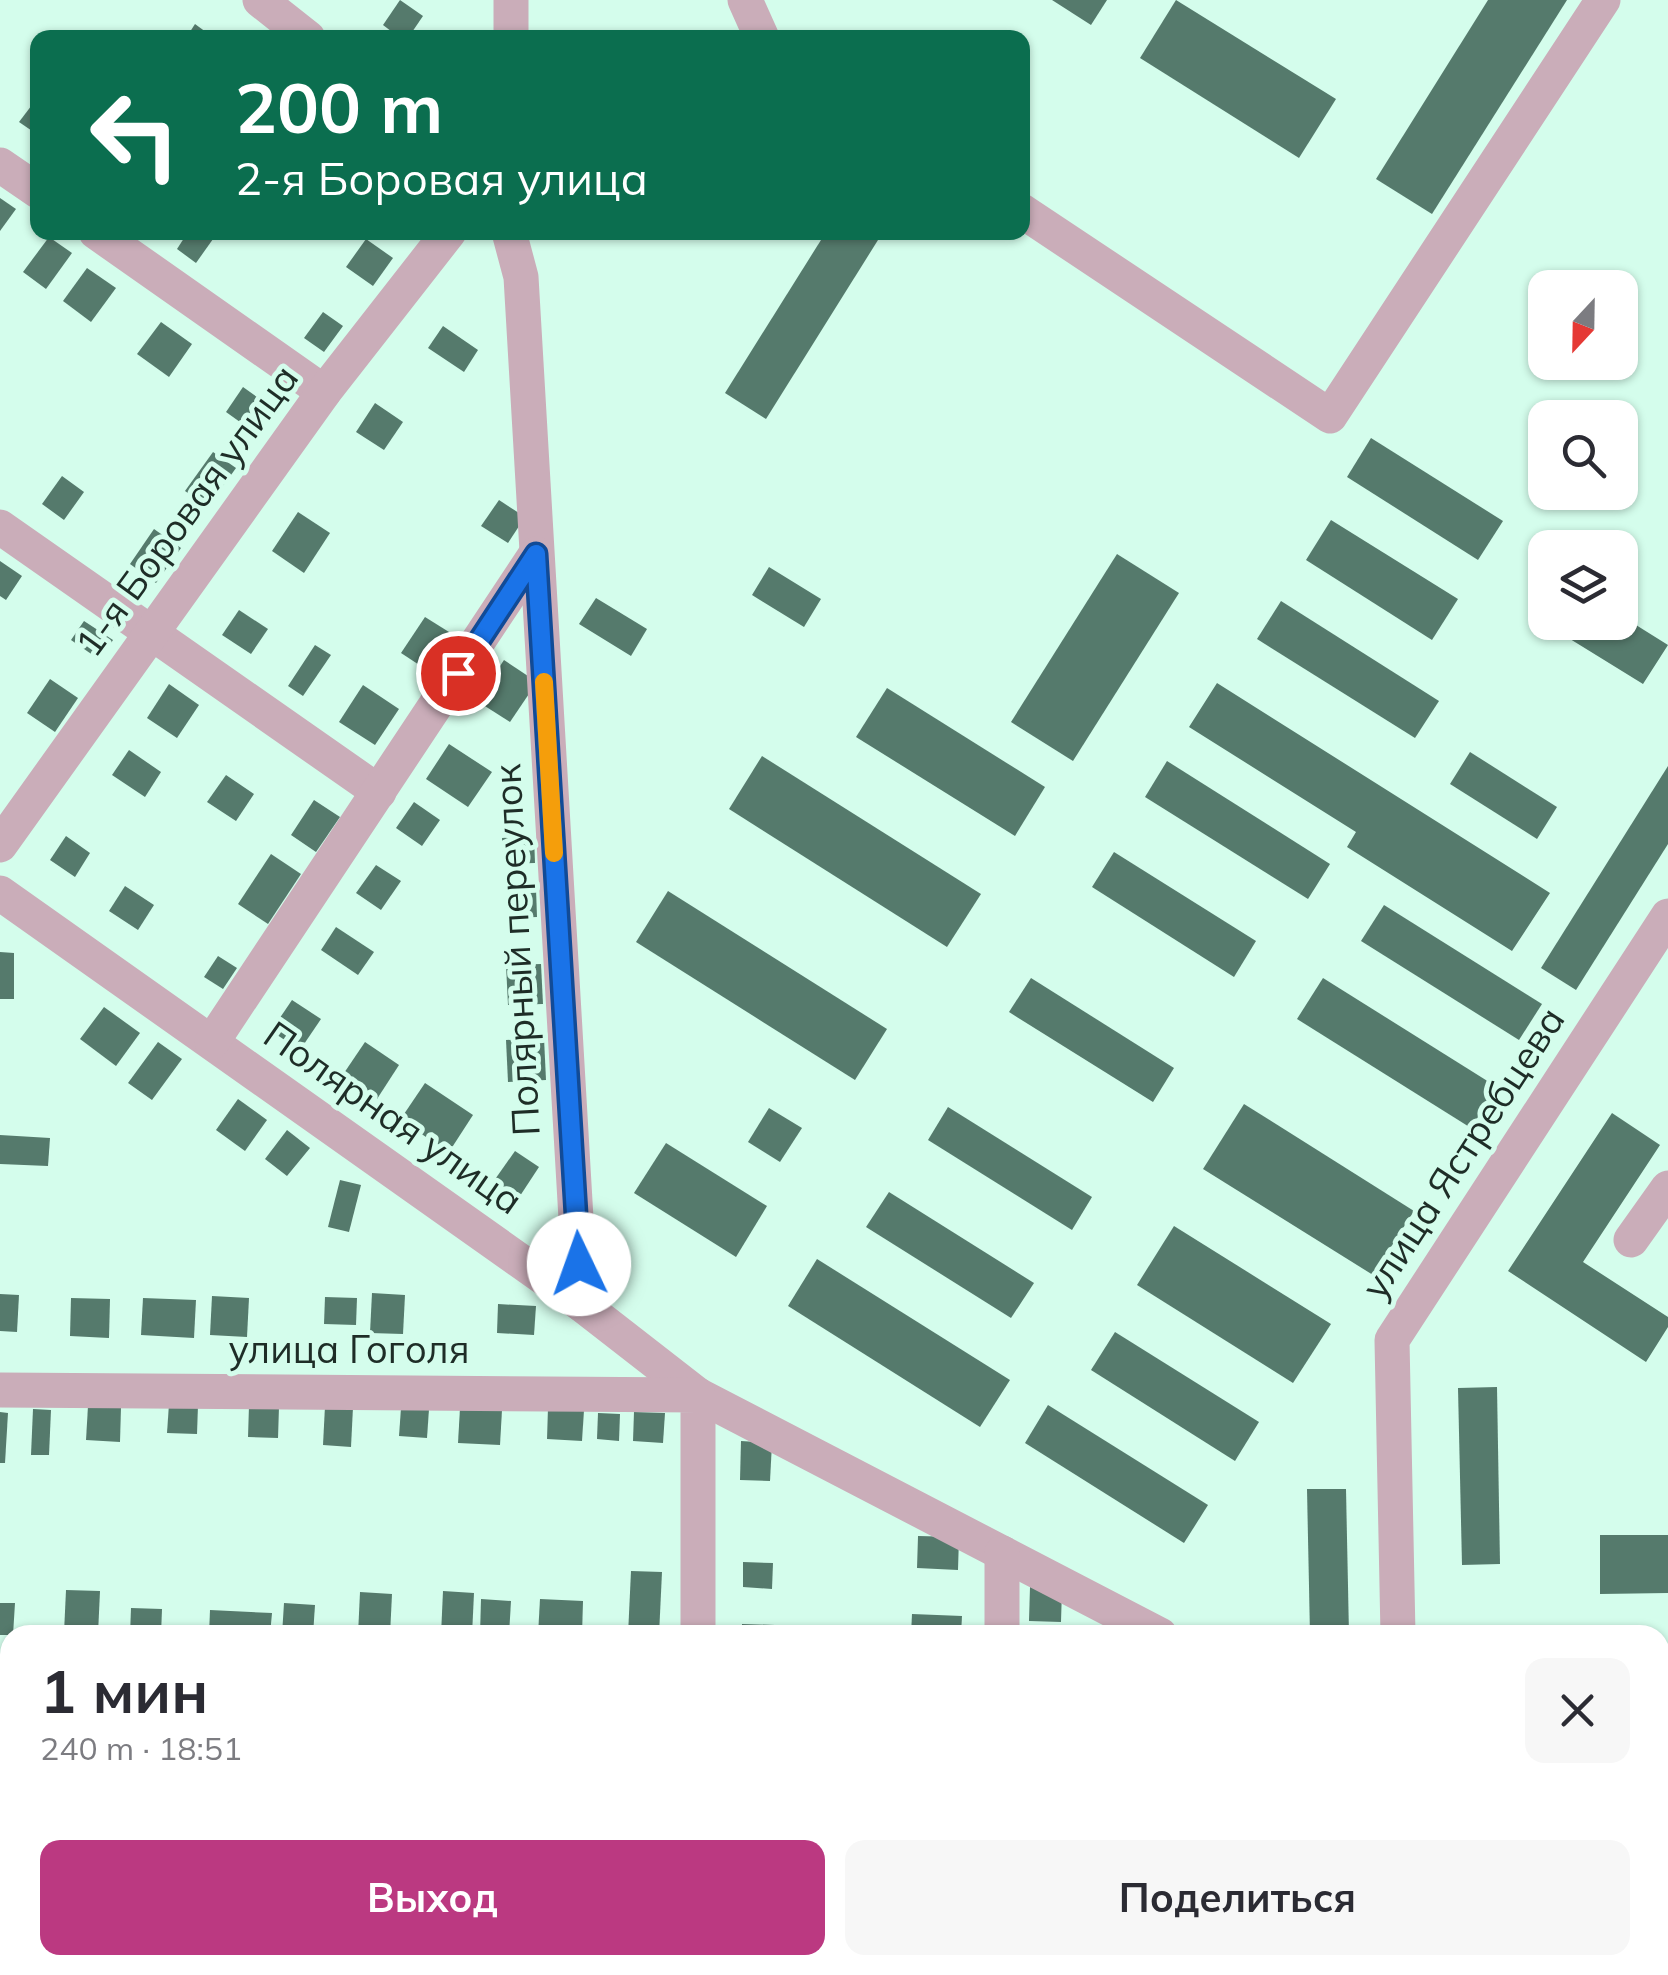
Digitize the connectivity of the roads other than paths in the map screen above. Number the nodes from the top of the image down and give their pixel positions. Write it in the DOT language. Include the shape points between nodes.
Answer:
graph roads {
  1 [pos="260,0"];
  2 [pos="511,0"];
  3 [pos="745,0"];
  4 [pos="1603,0"];
  5 [pos="298,30"];
  6 [pos="511,30"];
  7 [pos="758,30"];
  8 [pos="0,165"];
  9 [pos="30,186"];
  10 [pos="1030,216"];
  11 [pos="107,240"];
  12 [pos="443,240"];
  13 [pos="511,240"];
  14 [pos="324,392"];
  15 [pos="0,526"];
  16 [pos="536,554"];
  17 [pos="152,631"];
  18 [pos="379,792"];
  19 [pos="0,845"];
  20 [pos="0,893"];
  21 [pos="1668,916"];
  22 [pos="212,1042"];
  23 [pos="1668,1188"];
  24 [pos="1631,1240"];
  25 [pos="582,1304"];
  26 [pos="0,1390"];
  27 [pos="698,1395"];
  28 [pos="1002,1553"];
  29 [pos="698,1625"];
  30 [pos="1002,1625"];
  31 [pos="1141,1625"];
  32 [pos="1398,1625"];
  1 -- 5 [label="street"];
  2 -- 6 [label="street"];
  3 -- 7 [label="street"];
  4 -- 10 [label="street" via="1330,416"];
  8 -- 9 [label="street"];
  11 -- 14 [label="street"];
  12 -- 14 [label="street, 1-я Боровая улица"];
  13 -- 16 [label="street, Полярный переулок" via="521,277"];
  14 -- 17 [label="street, 1-я Боровая улица"];
  15 -- 17 [label="street"];
  16 -- 18 [label="street"];
  16 -- 25 [label="street, Полярный переулок"];
  17 -- 18 [label="street"];
  17 -- 19 [label="street, 1-я Боровая улица"];
  18 -- 22 [label="street"];
  20 -- 22 [label="street, Полярная улица"];
  21 -- 32 [label="street, улица Ястребцева" via="1392,1340"];
  22 -- 25 [label="street, Полярная улица"];
  23 -- 24 [label="street"];
  25 -- 27 [label="street, Полярная улица"];
  26 -- 27 [label="street, улица Гоголя"];
  27 -- 28 [label="street, Полярная улица"];
  27 -- 29 [label="street"];
  28 -- 30 [label="street"];
  28 -- 31 [label="street, Полярная улица"];
}
